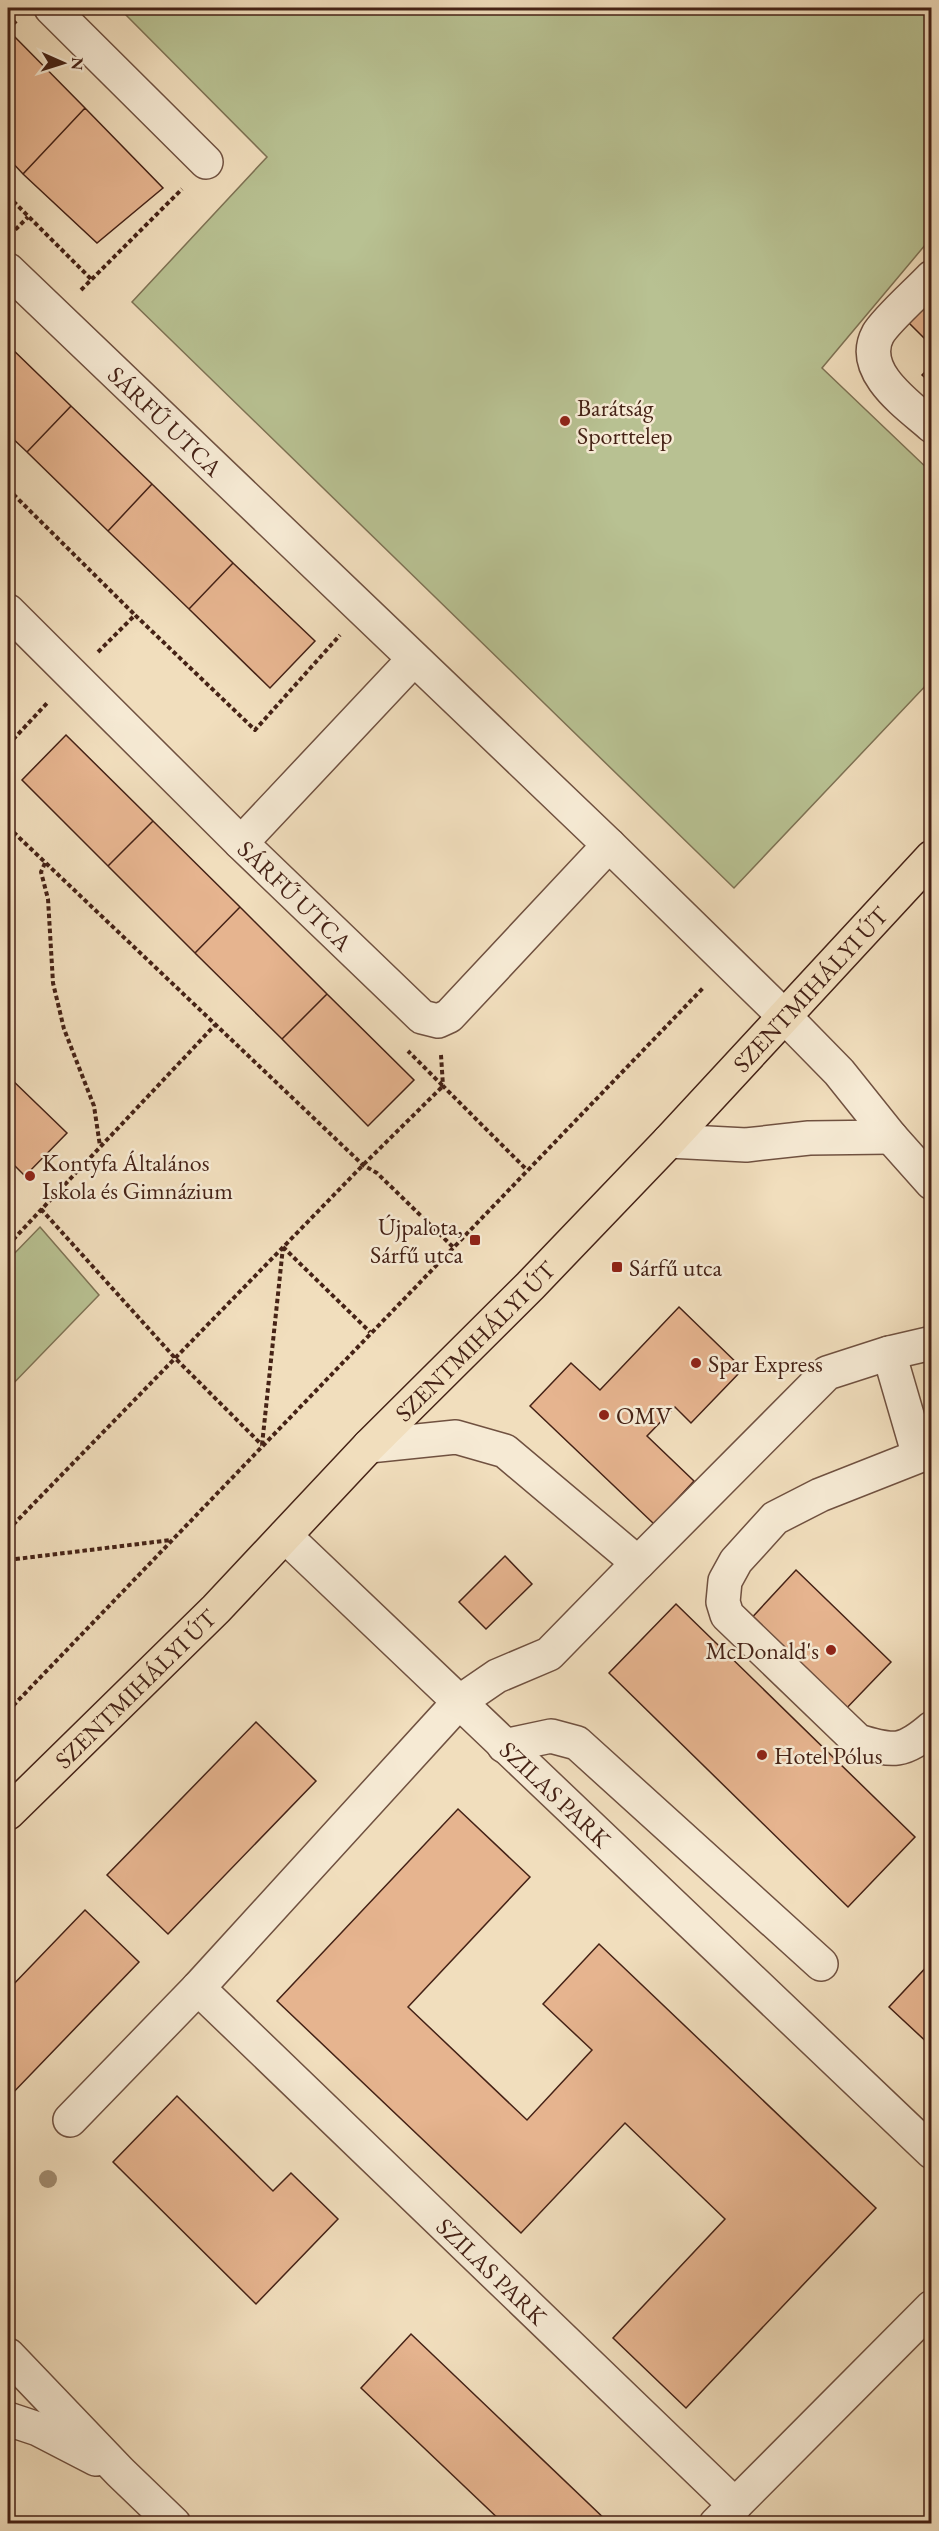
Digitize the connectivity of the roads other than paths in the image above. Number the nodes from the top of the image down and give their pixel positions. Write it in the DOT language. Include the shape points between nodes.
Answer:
graph roads {
  1 [pos="51,8"];
  2 [pos="206,162"];
  3 [pos="8,270"];
  4 [pos="932,277"];
  5 [pos="932,426"];
  6 [pos="8,611"];
  7 [pos="414,659"];
  8 [pos="241,843"];
  9 [pos="609,845"];
  10 [pos="932,857"];
  11 [pos="785,1017"];
  12 [pos="891,1137"];
  13 [pos="669,1141"];
  14 [pos="932,1183"];
  15 [pos="932,1343"];
  16 [pos="889,1353"];
  17 [pos="369,1446"];
  18 [pos="285,1536"];
  19 [pos="638,1563"];
  20 [pos="459,1702"];
  21 [pos="932,1728"];
  22 [pos="504,1746"];
  23 [pos="8,1813"];
  24 [pos="820,1964"];
  25 [pos="198,1988"];
  26 [pos="70,2121"];
  27 [pos="932,2152"];
  28 [pos="932,2307"];
  29 [pos="8,2355"];
  30 [pos="8,2420"];
  31 [pos="120,2472"];
  32 [pos="725,2514"];
  33 [pos="174,2523"];
  1 -- 2 [label="street"];
  3 -- 7 [label="street, SÁRFŰ UTCA"];
  4 -- 5 [label="street" via="878,334 872,352 878,371 890,388"];
  6 -- 8 [label="street, SÁRFŰ UTCA"];
  7 -- 8 [label="street"];
  7 -- 9 [label="street, SÁRFŰ UTCA"];
  8 -- 9 [label="street, SÁRFŰ UTCA" via="422,1017 438,1022 449,1016"];
  9 -- 11 [label="street, SÁRFŰ UTCA"];
  10 -- 11 [label="main road, SZENTMIHÁLYI ÚT"];
  11 -- 12 [label="street, SÁRFŰ UTCA" via="839,1072"];
  11 -- 13 [label="main road, SZENTMIHÁLYI ÚT"];
  12 -- 13 [label="street" via="809,1138 746,1145"];
  12 -- 14 [label="street, SÁRFŰ UTCA"];
  13 -- 17 [label="main road, SZENTMIHÁLYI ÚT"];
  15 -- 16 [label="street"];
  16 -- 19 [label="street" via="827,1373"];
  16 -- 21 [label="street" via="919,1456 820,1495 776,1518 736,1561 725,1581 723,1602 727,1615 858,1741 900,1749"];
  17 -- 18 [label="main road, SZENTMIHÁLYI ÚT"];
  17 -- 19 [label="street" via="456,1437 505,1450"];
  18 -- 20 [label="street, SZILAS PARK"];
  18 -- 23 [label="main road, SZENTMIHÁLYI ÚT"];
  19 -- 20 [label="street" via="549,1654 497,1676"];
  20 -- 22 [label="street, SZILAS PARK"];
  20 -- 25 [label="street"];
  22 -- 24 [label="street" via="550,1736 578,1743"];
  22 -- 27 [label="street, SZILAS PARK"];
  25 -- 26 [label="street"];
  25 -- 32 [label="street, SZILAS PARK"];
  28 -- 32 [label="street, SZILAS PARK"];
  29 -- 31 [label="street"];
  30 -- 31 [label="street" via="38,2428"];
  31 -- 33 [label="street"];
}
